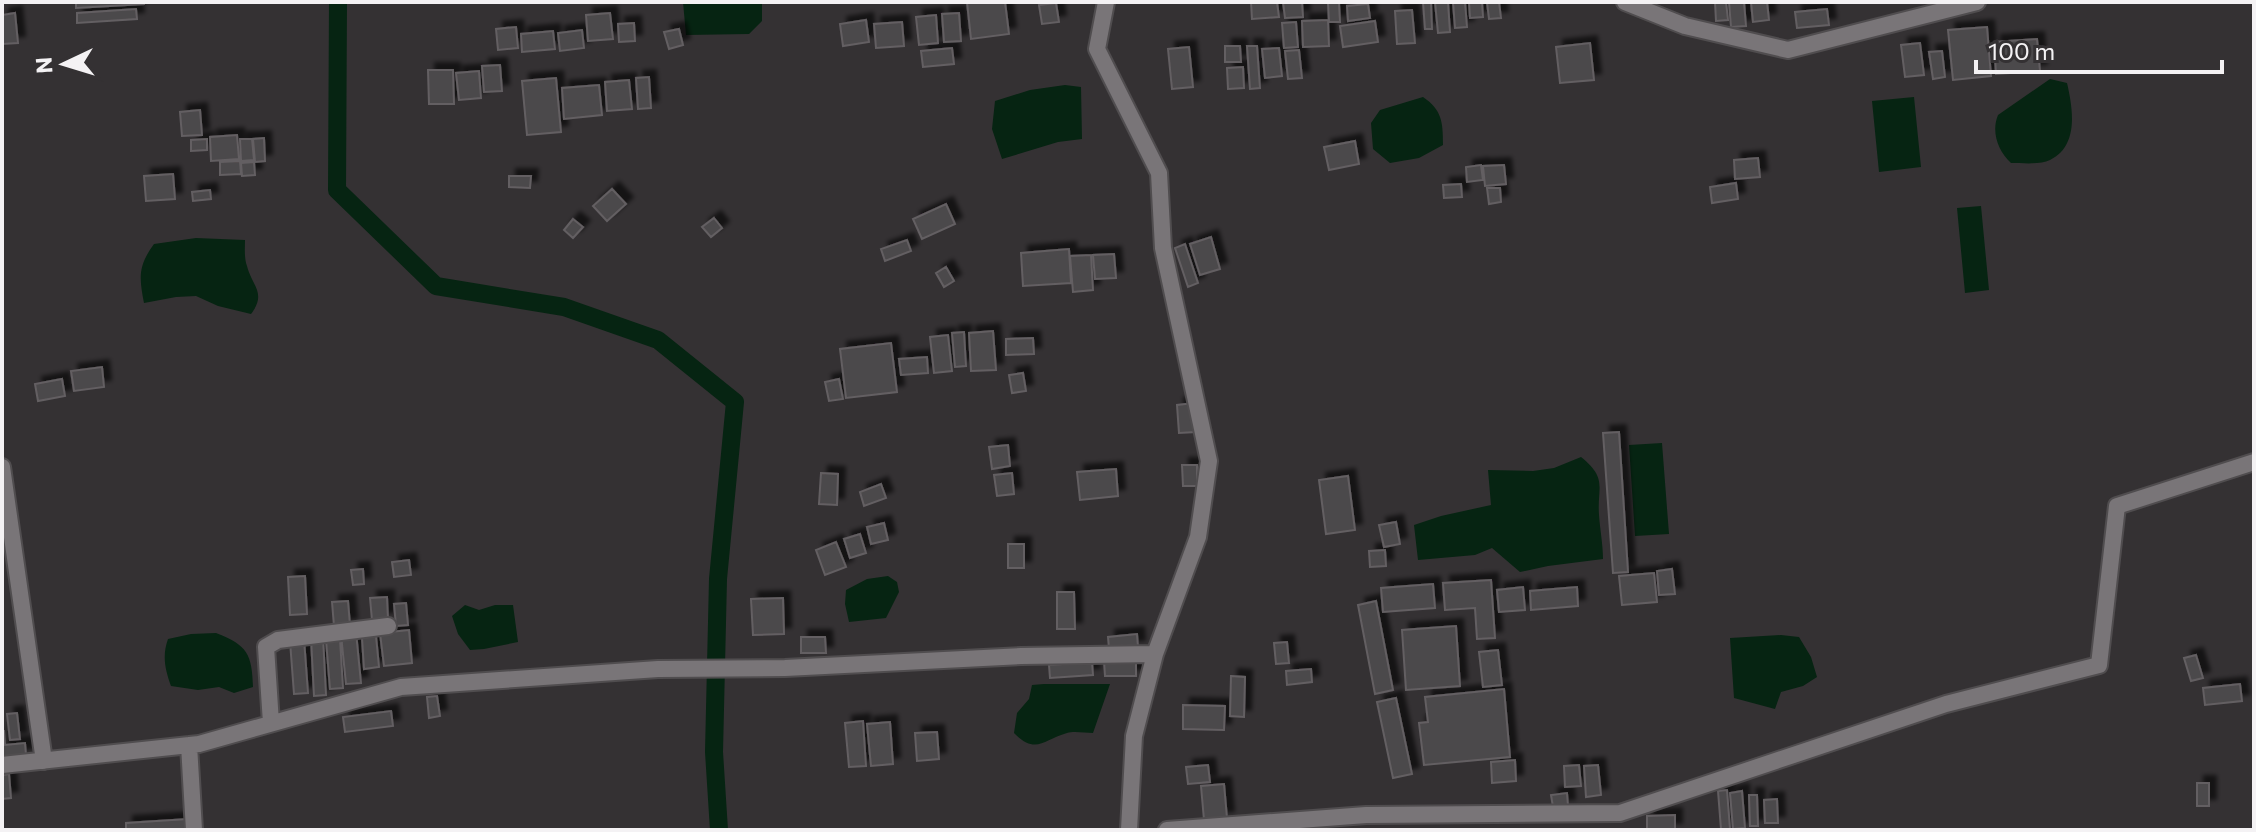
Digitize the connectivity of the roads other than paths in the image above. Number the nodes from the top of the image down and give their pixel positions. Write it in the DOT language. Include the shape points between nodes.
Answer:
graph roads {
  1 [pos="1106,2"];
  2 [pos="1625,2"];
  3 [pos="1977,2"];
  4 [pos="2254,462"];
  5 [pos="2,467"];
  6 [pos="388,626"];
  7 [pos="1155,654"];
  8 [pos="271,723"];
  9 [pos="189,745"];
  10 [pos="44,761"];
  11 [pos="2,765"];
  12 [pos="194,830"];
  13 [pos="1129,830"];
  14 [pos="1167,830"];
  1 -- 7 [label="street" via="1097,49 1159,173 1163,248 1209,461 1198,537"];
  2 -- 3 [label="street" via="1685,26 1788,50"];
  4 -- 14 [label="street" via="2117,506 2099,665 1946,704 1620,813 1366,815"];
  5 -- 10 [label="street"];
  6 -- 8 [label="street" via="278,640 266,647"];
  7 -- 8 [label="street" via="658,669 401,687"];
  7 -- 13 [label="street" via="1134,736"];
  8 -- 9 [label="street"];
  9 -- 10 [label="street"];
  9 -- 12 [label="street"];
  10 -- 11 [label="street"];
}
